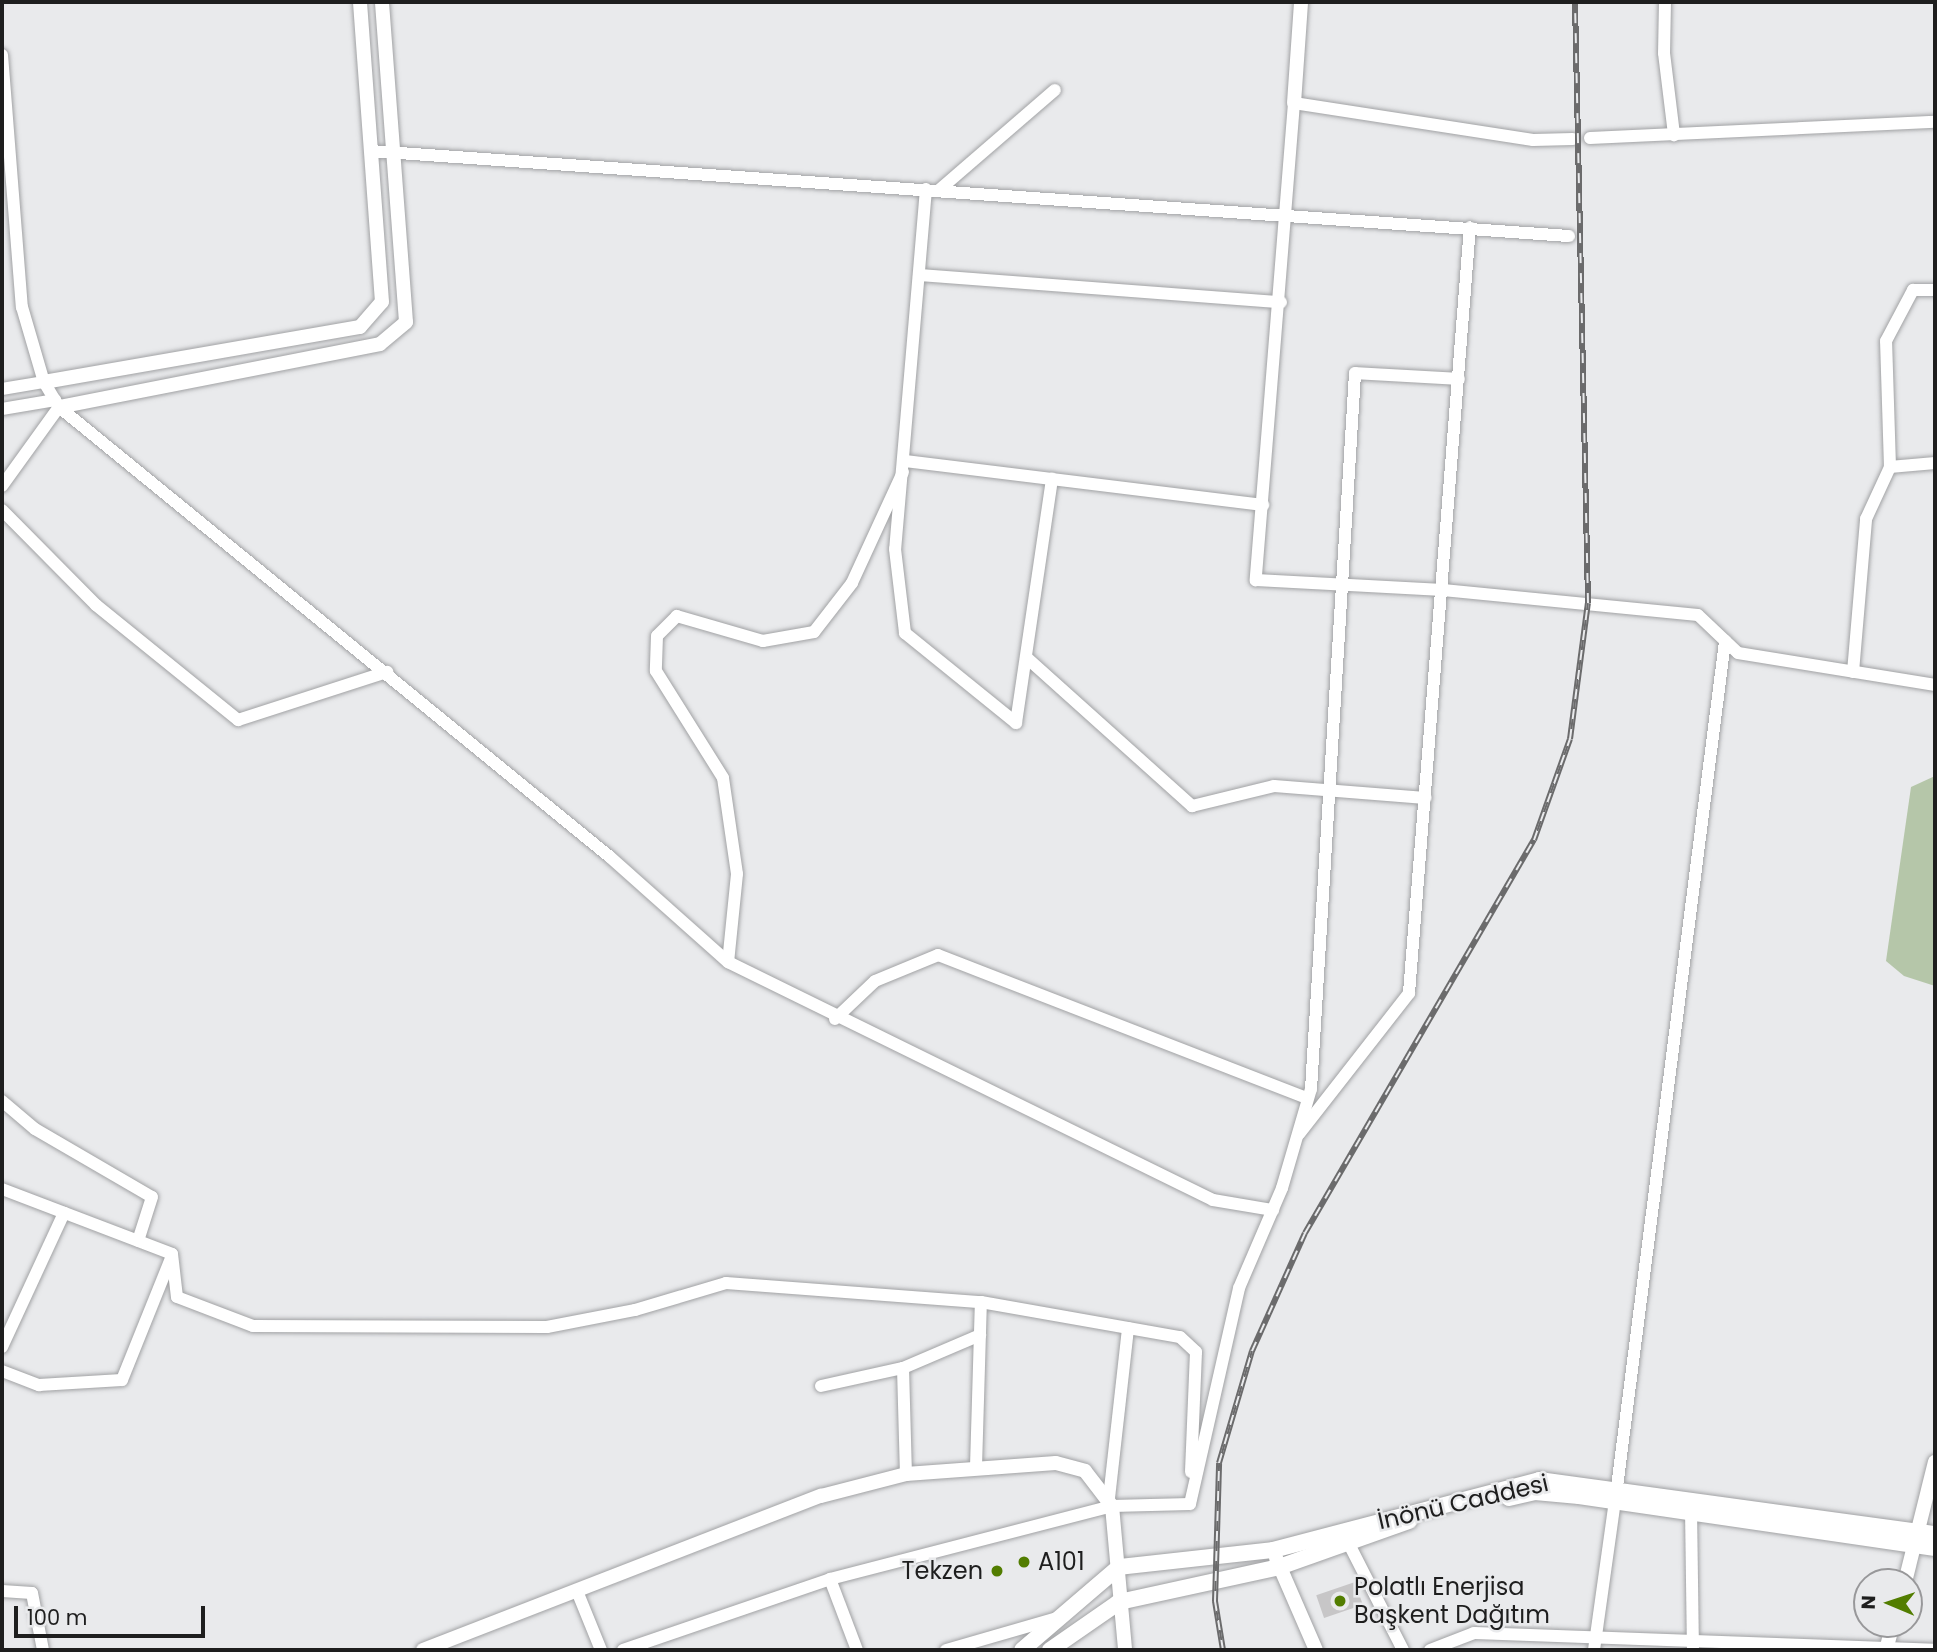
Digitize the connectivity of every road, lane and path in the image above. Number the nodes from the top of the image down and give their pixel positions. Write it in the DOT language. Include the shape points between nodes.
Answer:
graph roads {
  1 [pos="360,2"];
  2 [pos="382,2"];
  3 [pos="1301,2"];
  4 [pos="1665,2"];
  5 [pos="2,55"];
  6 [pos="1055,90"];
  7 [pos="1294,103"];
  8 [pos="1935,122"];
  9 [pos="1674,135"];
  10 [pos="1590,138"];
  11 [pos="1573,139"];
  12 [pos="393,149"];
  13 [pos="371,151"];
  14 [pos="933,190"];
  15 [pos="1289,212"];
  16 [pos="1470,227"];
  17 [pos="1569,236"];
  18 [pos="919,275"];
  19 [pos="1935,290"];
  20 [pos="1281,302"];
  21 [pos="1459,379"];
  22 [pos="44,382"];
  23 [pos="2,389"];
  24 [pos="57,403"];
  25 [pos="2,409"];
  26 [pos="1935,463"];
  27 [pos="904,467"];
  28 [pos="1890,467"];
  29 [pos="1052,479"];
  30 [pos="2,486"];
  31 [pos="1262,505"];
  32 [pos="2,510"];
  33 [pos="1344,583"];
  34 [pos="1444,590"];
  35 [pos="1725,641"];
  36 [pos="1027,659"];
  37 [pos="1853,671"];
  38 [pos="387,673"];
  39 [pos="1935,685"];
  40 [pos="1328,790"];
  41 [pos="1426,798"];
  42 [pos="728,962"];
  43 [pos="835,1019"];
  44 [pos="1305,1097"];
  45 [pos="2,1101"];
  46 [pos="1297,1137"];
  47 [pos="2,1189"];
  48 [pos="1273,1210"];
  49 [pos="64,1213"];
  50 [pos="138,1241"];
  51 [pos="172,1254"];
  52 [pos="981,1302"];
  53 [pos="1128,1328"];
  54 [pos="980,1335"];
  55 [pos="2,1347"];
  56 [pos="903,1368"];
  57 [pos="2,1371"];
  58 [pos="821,1386"];
  59 [pos="1935,1462"];
  60 [pos="976,1466"];
  61 [pos="906,1475"];
  62 [pos="1616,1493"];
  63 [pos="1110,1502"];
  64 [pos="1189,1504"];
  65 [pos="1691,1509"];
  66 [pos="1923,1538"];
  67 [pos="1350,1546"];
  68 [pos="1935,1548"];
  69 [pos="1273,1550"];
  70 [pos="1119,1567"];
  71 [pos="1279,1567"];
  72 [pos="1911,1568"];
  73 [pos="830,1579"];
  74 [pos="2,1591"];
  75 [pos="577,1591"];
  76 [pos="1119,1602"];
  77 [pos="1061,1617"];
  78 [pos="1596,1633"];
  79 [pos="1693,1644"];
  80 [pos="1887,1649"];
  81 [pos="43,1650"];
  82 [pos="423,1650"];
  83 [pos="601,1650"];
  84 [pos="624,1650"];
  85 [pos="857,1650"];
  86 [pos="946,1650"];
  87 [pos="1023,1650"];
  88 [pos="1050,1650"];
  89 [pos="1125,1650"];
  90 [pos="1316,1650"];
  91 [pos="1403,1650"];
  92 [pos="1430,1650"];
  93 [pos="1594,1650"];
  94 [pos="1935,1650"];
  1 -- 13 [label="street"];
  2 -- 12 [label="street"];
  3 -- 7 [label="street"];
  4 -- 9 [label="street" via="1664,53"];
  5 -- 22 [label="street" via="22,307"];
  6 -- 14 [label="street"];
  7 -- 11 [label="street" via="1533,140"];
  7 -- 15 [label="street"];
  8 -- 9 [label="street"];
  9 -- 10 [label="street"];
  12 -- 13 [label="street"];
  12 -- 14 [label="street"];
  12 -- 24 [label="street" via="406,323 380,344"];
  13 -- 22 [label="street" via="382,302 360,327"];
  14 -- 15 [label="street"];
  14 -- 18 [label="street"];
  15 -- 16 [label="street"];
  15 -- 20 [label="street"];
  16 -- 17 [label="street"];
  16 -- 21 [label="street"];
  18 -- 20 [label="street"];
  18 -- 27 [label="street"];
  19 -- 28 [label="street" via="1913,290 1886,341"];
  20 -- 31 [label="street"];
  21 -- 33 [label="street" via="1355,373"];
  21 -- 34 [label="street"];
  22 -- 23 [label="street"];
  22 -- 24 [label="street"];
  24 -- 25 [label="street"];
  24 -- 30 [label="street"];
  24 -- 38 [label="street"];
  26 -- 28 [label="street"];
  27 -- 29 [label="street"];
  27 -- 36 [label="street" via="895,549 905,634 1017,723"];
  27 -- 42 [label="street" via="852,583 814,632 764,641 677,616 657,636 656,671 723,778 737,874"];
  28 -- 37 [label="street" via="1866,519"];
  29 -- 31 [label="street"];
  29 -- 36 [label="street"];
  31 -- 33 [label="street" via="1256,580"];
  32 -- 38 [label="street" via="96,605 238,720"];
  33 -- 34 [label="street"];
  33 -- 40 [label="street"];
  34 -- 35 [label="street" via="1698,615"];
  34 -- 41 [label="street"];
  35 -- 37 [label="street" via="1738,653"];
  35 -- 62 [label="street"];
  36 -- 40 [label="street" via="1192,806 1274,786"];
  37 -- 39 [label="street"];
  38 -- 42 [label="street"];
  40 -- 41 [label="street"];
  40 -- 44 [label="street" via="1311,1089"];
  41 -- 46 [label="street" via="1409,993"];
  42 -- 43 [label="street"];
  43 -- 44 [label="street" via="875,981 938,955"];
  43 -- 48 [label="street" via="1213,1200"];
  44 -- 46 [label="street"];
  45 -- 50 [label="street" via="35,1129 152,1197"];
  46 -- 48 [label="street"];
  47 -- 49 [label="street"];
  48 -- 64 [label="street" via="1239,1288"];
  49 -- 50 [label="street"];
  49 -- 55 [label="street"];
  50 -- 51 [label="street"];
  51 -- 52 [label="street" via="177,1297 253,1326 547,1327 635,1310 726,1283"];
  51 -- 57 [label="street" via="122,1380 39,1385"];
  52 -- 53 [label="street"];
  52 -- 54 [label="street"];
  53 -- 63 [label="street"];
  53 -- 64 [label="street" via="1180,1337 1196,1352"];
  54 -- 56 [label="street"];
  54 -- 60 [label="street"];
  56 -- 58 [label="street"];
  56 -- 61 [label="street"];
  59 -- 66 [label="street"];
  60 -- 61 [label="street"];
  60 -- 63 [label="street" via="1056,1463 1085,1471"];
  61 -- 75 [label="street" via="821,1496"];
  62 -- 65 [label="main road, İnönü Caddesi"];
  62 -- 66 [label="main road, İnönü Caddesi"];
  62 -- 67 [label="main road, İnönü Caddesi" via="1535,1492 1413,1519"];
  62 -- 69 [label="main road, İnönü Caddesi" via="1539,1480"];
  62 -- 78 [label="street"];
  63 -- 64 [label="street"];
  63 -- 70 [label="street"];
  63 -- 73 [label="street"];
  65 -- 66 [label="main road, İnönü Caddesi"];
  65 -- 79 [label="street"];
  66 -- 68 [label="main road, İnönü Caddesi"];
  66 -- 72 [label="street"];
  67 -- 71 [label="main road, İnönü Caddesi"];
  67 -- 91 [label="street"];
  69 -- 70 [label="main road, İnönü Caddesi"];
  69 -- 71 [label="street"];
  70 -- 76 [label="street"];
  70 -- 77 [label="main road"];
  71 -- 76 [label="main road, İnönü Caddesi"];
  71 -- 90 [label="street"];
  73 -- 84 [label="street"];
  73 -- 85 [label="street"];
  74 -- 81 [label="street" via="32,1593"];
  75 -- 82 [label="street"];
  75 -- 83 [label="street"];
  76 -- 88 [label="main road, İnönü Caddesi"];
  76 -- 89 [label="street"];
  77 -- 86 [label="street"];
  77 -- 87 [label="main road"];
  78 -- 79 [label="street"];
  78 -- 92 [label="street" via="1474,1633"];
  78 -- 93 [label="street"];
  79 -- 80 [label="street"];
  80 -- 94 [label="street"];
}
